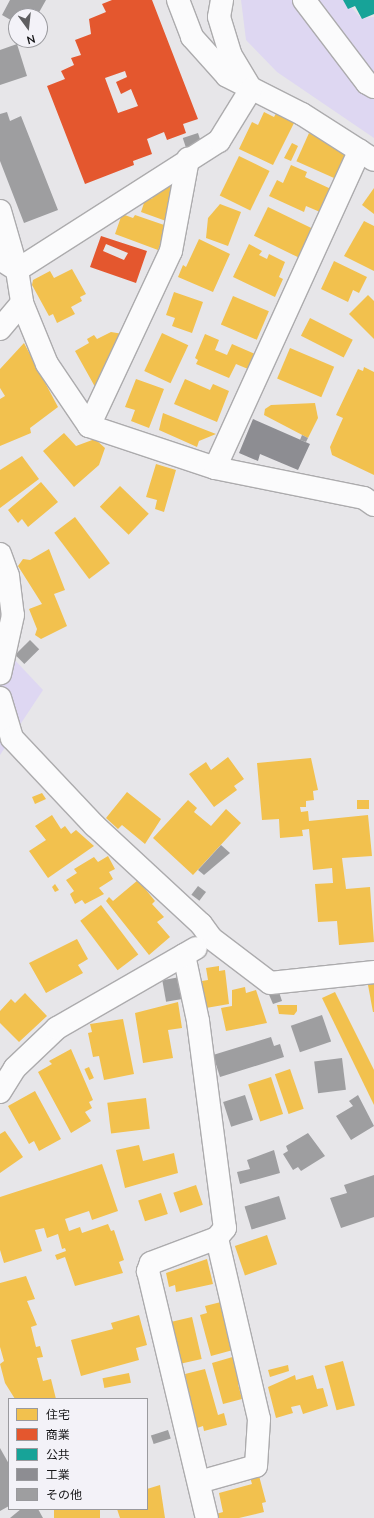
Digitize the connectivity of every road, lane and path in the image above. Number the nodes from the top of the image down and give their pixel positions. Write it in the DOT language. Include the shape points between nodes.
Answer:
graph roads {
  1 [pos="178,0"];
  2 [pos="222,0"];
  3 [pos="304,0"];
  4 [pos="374,87"];
  5 [pos="251,89"];
  6 [pos="367,155"];
  7 [pos="188,159"];
  8 [pos="0,211"];
  9 [pos="9,265"];
  10 [pos="22,303"];
  11 [pos="0,329"];
  12 [pos="89,426"];
  13 [pos="215,468"];
  14 [pos="374,504"];
  15 [pos="0,554"];
  16 [pos="5,642"];
  17 [pos="0,674"];
  18 [pos="0,698"];
  19 [pos="6,740"];
  20 [pos="211,938"];
  21 [pos="184,955"];
  22 [pos="374,972"];
  23 [pos="0,1092"];
  24 [pos="217,1238"];
  25 [pos="199,1482"];
  26 [pos="207,1518"];
  1 -- 5 [label="street" via="192,38 227,76"];
  2 -- 5 [label="street" via="219,17 230,54"];
  3 -- 4 [label="street" via="367,83"];
  5 -- 6 [label="street" via="302,114"];
  5 -- 7 [label="street" via="218,141"];
  6 -- 13 [label="street"];
  7 -- 9 [label="street"];
  7 -- 12 [label="street" via="172,251"];
  8 -- 9 [label="street"];
  9 -- 10 [label="street"];
  10 -- 11 [label="street"];
  10 -- 12 [label="street" via="47,364"];
  12 -- 13 [label="street"];
  13 -- 14 [label="street" via="364,498"];
  15 -- 16 [label="street" via="8,576 13,615"];
  16 -- 17 [label="street"];
  18 -- 19 [label="street"];
  19 -- 20 [label="street" via="201,924"];
  20 -- 21 [label="street"];
  20 -- 22 [label="street" via="270,983"];
  21 -- 23 [label="street" via="58,1028 15,1068"];
  21 -- 24 [label="street" via="198,1022 225,1228"];
  24 -- 25 [label="street" via="259,1419 256,1466"];
  24 -- 25 [label="street" via="151,1263 148,1271"];
  25 -- 26 [label="street"];
}
